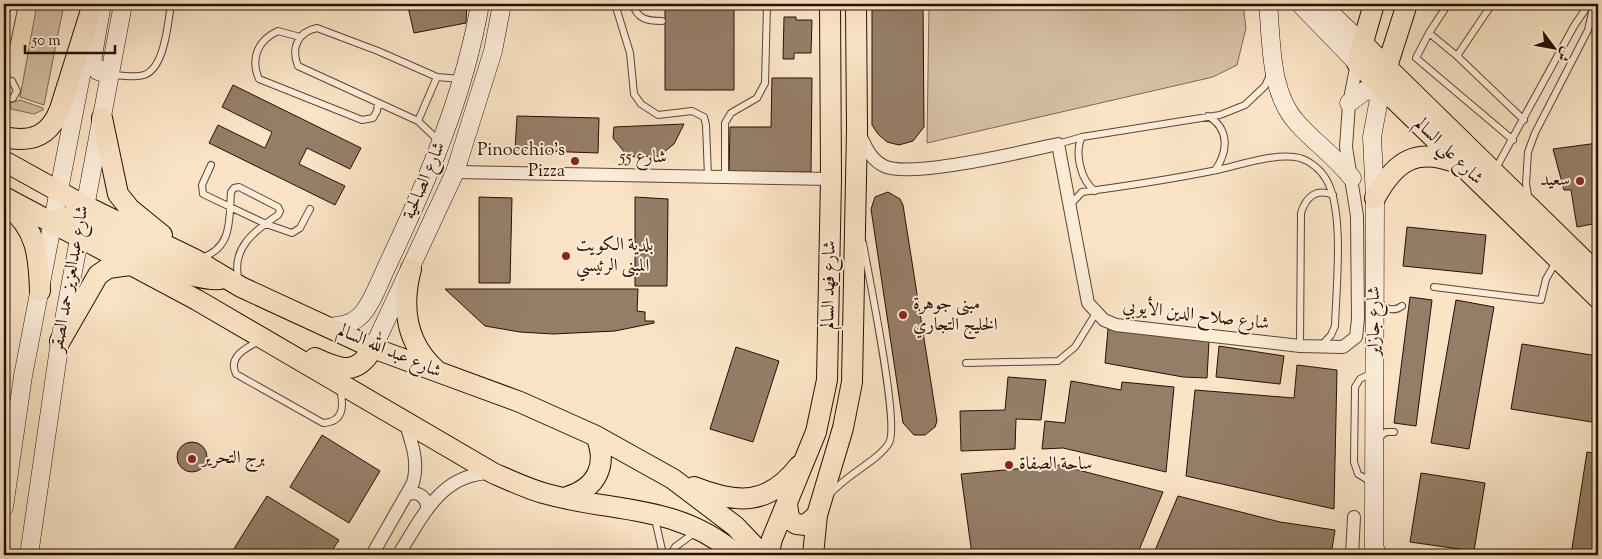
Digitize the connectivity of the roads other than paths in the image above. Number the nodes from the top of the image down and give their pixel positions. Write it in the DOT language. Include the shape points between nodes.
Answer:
graph roads {
  1 [pos="15,4"];
  2 [pos="94,4"];
  3 [pos="102,4"];
  4 [pos="123,4"];
  5 [pos="171,4"];
  6 [pos="480,4"];
  7 [pos="502,4"];
  8 [pos="615,4"];
  9 [pos="632,4"];
  10 [pos="767,4"];
  11 [pos="830,4"];
  12 [pos="856,4"];
  13 [pos="1268,4"];
  14 [pos="1300,4"];
  15 [pos="1321,4"];
  16 [pos="1374,4"];
  17 [pos="1407,4"];
  18 [pos="1448,4"];
  19 [pos="1492,4"];
  20 [pos="1589,4"];
  21 [pos="1594,4"];
  22 [pos="662,21"];
  23 [pos="1429,33"];
  24 [pos="300,37"];
  25 [pos="1362,43"];
  26 [pos="1457,56"];
  27 [pos="4,57"];
  28 [pos="1357,63"];
  29 [pos="1386,66"];
  30 [pos="1274,68"];
  31 [pos="110,75"];
  32 [pos="437,77"];
  33 [pos="4,78"];
  34 [pos="464,79"];
  35 [pos="1380,93"];
  36 [pos="4,100"];
  37 [pos="378,103"];
  38 [pos="1349,103"];
  39 [pos="1208,116"];
  40 [pos="102,118"];
  41 [pos="1524,120"];
  42 [pos="418,121"];
  43 [pos="857,129"];
  44 [pos="4,137"];
  45 [pos="1082,137"];
  46 [pos="1513,140"];
  47 [pos="442,144"];
  48 [pos="1058,144"];
  49 [pos="4,161"];
  50 [pos="210,165"];
  51 [pos="1462,165"];
  52 [pos="1215,170"];
  53 [pos="455,172"];
  54 [pos="1494,172"];
  55 [pos="708,177"];
  56 [pos="725,177"];
  57 [pos="1352,178"];
  58 [pos="831,179"];
  59 [pos="4,182"];
  60 [pos="1095,191"];
  61 [pos="1333,195"];
  62 [pos="4,197"];
  63 [pos="1375,198"];
  64 [pos="856,202"];
  65 [pos="4,204"];
  66 [pos="1071,204"];
  67 [pos="230,207"];
  68 [pos="1531,208"];
  69 [pos="57,209"];
  70 [pos="310,209"];
  71 [pos="82,222"];
  72 [pos="266,224"];
  73 [pos="1558,257"];
  74 [pos="196,260"];
  75 [pos="130,265"];
  76 [pos="411,269"];
  77 [pos="1598,274"];
  78 [pos="233,283"];
  79 [pos="1434,287"];
  80 [pos="40,291"];
  81 [pos="1598,298"];
  82 [pos="1375,299"];
  83 [pos="197,300"];
  84 [pos="1402,306"];
  85 [pos="1096,313"];
  86 [pos="328,327"];
  87 [pos="1356,337"];
  88 [pos="263,339"];
  89 [pos="1374,340"];
  90 [pos="60,341"];
  91 [pos="1300,346"];
  92 [pos="1319,347"];
  93 [pos="373,348"];
  94 [pos="966,363"];
  95 [pos="1374,371"];
  96 [pos="442,375"];
  97 [pos="338,383"];
  98 [pos="405,422"];
  99 [pos="1394,432"];
  100 [pos="596,436"];
  101 [pos="1374,450"];
  102 [pos="809,453"];
  103 [pos="493,473"];
  104 [pos="673,479"];
  105 [pos="1374,483"];
  106 [pos="406,495"];
  107 [pos="567,497"];
  108 [pos="787,504"];
  109 [pos="4,507"];
  110 [pos="427,510"];
  111 [pos="818,512"];
  112 [pos="654,513"];
  113 [pos="1354,517"];
  114 [pos="698,531"];
  115 [pos="29,555"];
  116 [pos="372,555"];
  117 [pos="398,555"];
  118 [pos="661,555"];
  119 [pos="670,555"];
  120 [pos="737,555"];
  121 [pos="763,555"];
  122 [pos="768,555"];
  123 [pos="813,555"];
  124 [pos="1352,555"];
  125 [pos="1378,555"];
  1 -- 27 [label="lane"];
  2 -- 44 [label="main road" via="52,125 41,136 30,139"];
  2 -- 69 [label="main road, شارع عبدالعزيز حمد الصقر"];
  3 -- 31 [label="main road" via="92,61 98,71"];
  4 -- 31 [label="main road, شارع عبدالعزيز حمد الصقر"];
  5 -- 31 [label="lane" via="162,53 154,68 141,76"];
  6 -- 34 [label="main road, شارع الصالحية"];
  7 -- 53 [label="main road, شارع الصالحية" via="491,60"];
  8 -- 55 [label="lane" via="630,54 634,94 651,113 665,115 692,111 704,117"];
  9 -- 22 [label="lane" via="645,20"];
  10 -- 56 [label="lane" via="765,83 757,98 731,113 725,123"];
  11 -- 58 [label="main road, شارع فهد السالم"];
  12 -- 43 [label="main road, شارع فهد السالم"];
  13 -- 30 [label="main road"];
  14 -- 28 [label="main road, شارع علي السالم"];
  15 -- 25 [label="main road, شارع علي السالم"];
  16 -- 25 [label="main road"];
  17 -- 29 [label="main road"];
  18 -- 23 [label="lane"];
  19 -- 26 [label="lane"];
  20 -- 41 [label="lane"];
  21 -- 68 [label="lane" via="1588,30 1528,152 1526,184"];
  23 -- 26 [label="lane"];
  23 -- 46 [label="lane" via="1416,58"];
  24 -- 32 [label="lane" via="317,28"];
  24 -- 37 [label="lane" via="294,51 298,66"];
  24 -- 37 [label="lane" via="278,31 264,40 256,54 259,79 362,120 373,118"];
  25 -- 28 [label="main road"];
  25 -- 29 [label="main road, شارع علي السالم"];
  26 -- 41 [label="lane"];
  28 -- 35 [label="main road, شارع علي السالم"];
  28 -- 38 [label="street"];
  29 -- 35 [label="main road"];
  29 -- 54 [label="main road, شارع علي السالم"];
  30 -- 39 [label="lane" via="1265,86 1246,105"];
  30 -- 57 [label="main road" via="1283,100 1297,123 1337,159"];
  31 -- 40 [label="main road, شارع عبدالعزيز حمد الصقر"];
  32 -- 34 [label="lane"];
  32 -- 42 [label="lane"];
  33 -- 36 [label="lane" via="12,81 17,91 13,98"];
  34 -- 47 [label="main road, شارع الصالحية"];
  34 -- 53 [label="main road" via="444,157 447,166"];
  35 -- 38 [label="main road" via="1366,90"];
  35 -- 51 [label="main road, شارع علي السالم"];
  35 -- 63 [label="main road, شارع جازاير" via="1372,138"];
  37 -- 42 [label="lane"];
  38 -- 57 [label="street" via="1346,147"];
  39 -- 45 [label="lane"];
  39 -- 52 [label="lane" via="1217,122 1224,137 1225,149"];
  40 -- 71 [label="main road, شارع عبدالعزيز حمد الصقر"];
  40 -- 74 [label="main road" via="113,181 121,200"];
  41 -- 46 [label="lane"];
  42 -- 47 [label="lane"];
  43 -- 48 [label="street" via="871,157 896,170 915,170 1016,154"];
  43 -- 64 [label="main road, شارع فهد السالم"];
  45 -- 48 [label="lane"];
  45 -- 60 [label="lane" via="1078,150 1084,180"];
  46 -- 54 [label="lane"];
  47 -- 86 [label="main road, شارع الصالحية" via="360,317 345,326"];
  48 -- 66 [label="street, شارع صلاح الدين الأيوبي"];
  49 -- 69 [label="main road, شارع عبد الله السالم"];
  50 -- 67 [label="lane" via="202,185 203,194"];
  51 -- 63 [label="main road" via="1432,155 1404,161 1394,169"];
  51 -- 73 [label="main road, شارع علي السالم"];
  52 -- 60 [label="lane"];
  52 -- 61 [label="lane" via="1278,158 1299,158 1318,169"];
  53 -- 55 [label="street, شارع 55"];
  53 -- 76 [label="main road, شارع الصالحية"];
  54 -- 68 [label="main road, شارع علي السالم"];
  55 -- 56 [label="street, شارع 55"];
  56 -- 58 [label="street, شارع 55"];
  57 -- 87 [label="street" via="1357,216"];
  58 -- 102 [label="main road, شارع فهد السالم" via="827,380 821,417"];
  59 -- 69 [label="main road"];
  60 -- 66 [label="lane" via="1082,192"];
  61 -- 91 [label="lane" via="1319,192 1310,195 1301,213"];
  61 -- 92 [label="lane" via="1337,217 1335,326 1332,335"];
  62 -- 69 [label="main road, شارع عبد الله السالم"];
  63 -- 82 [label="main road, شارع جازاير"];
  64 -- 111 [label="main road, شارع فهد السالم" via="852,382"];
  64 -- 111 [label="lane" via="886,372 893,431 889,444 848,476"];
  65 -- 80 [label="main road" via="24,221 33,238"];
  66 -- 85 [label="street, شارع صلاح الدين الأيوبي" via="1088,303"];
  67 -- 72 [label="lane"];
  67 -- 72 [label="lane" via="231,192 238,187 278,206 278,215"];
  67 -- 74 [label="lane" via="229,230 224,241 216,250"];
  68 -- 77 [label="main road, شارع علي السالم"];
  69 -- 71 [label="main road, شارع عبد الله السالم"];
  69 -- 71 [label="main road, شارع عبد الله السالم"];
  69 -- 80 [label="main road, شارع عبدالعزيز حمد الصقر"];
  70 -- 72 [label="lane" via="300,228 292,233"];
  71 -- 74 [label="main road, شارع عبد الله السالم"];
  71 -- 75 [label="main road, شارع عبد الله السالم"];
  71 -- 78 [label="main road" via="181,271"];
  71 -- 90 [label="main road, شارع عبدالعزيز حمد الصقر"];
  72 -- 78 [label="lane" via="253,232 241,250"];
  73 -- 79 [label="lane" via="1546,279 1541,300"];
  73 -- 81 [label="main road, شارع علي السالم"];
  74 -- 78 [label="main road, شارع عبد الله السالم"];
  75 -- 83 [label="main road, شارع عبد الله السالم"];
  75 -- 90 [label="main road" via="108,268 98,275"];
  76 -- 93 [label="main road, شارع الصالحية"];
  76 -- 96 [label="main road" via="406,294 408,325 421,353"];
  78 -- 86 [label="main road, شارع عبد الله السالم"];
  80 -- 109 [label="main road, شارع عبدالعزيز حمد الصقر" via="23,376"];
  82 -- 84 [label="lane" via="1391,310"];
  82 -- 89 [label="main road, شارع جازاير"];
  83 -- 88 [label="main road, شارع عبد الله السالم"];
  83 -- 93 [label="main road" via="287,346 343,368 359,365"];
  85 -- 91 [label="street, شارع صلاح الدين الأيوبي" via="1116,325"];
  85 -- 94 [label="lane" via="1075,347 1058,361"];
  86 -- 93 [label="main road, شارع عبد الله السالم"];
  87 -- 89 [label="street"];
  87 -- 92 [label="street, شارع صلاح الدين الأيوبي" via="1343,347"];
  88 -- 97 [label="main road, شارع عبد الله السالم"];
  88 -- 97 [label="lane" via="243,350 235,359 233,368 236,374 323,423 331,423 343,409"];
  89 -- 95 [label="main road, شارع جازاير"];
  90 -- 115 [label="main road, شارع عبدالعزيز حمد الصقر"];
  91 -- 92 [label="street, شارع صلاح الدين الأيوبي"];
  93 -- 96 [label="main road, شارع عبد الله السالم"];
  95 -- 101 [label="main road, شارع جازاير"];
  95 -- 105 [label="lane" via="1360,379 1355,387 1354,466 1358,474"];
  96 -- 100 [label="main road, شارع عبد الله السالم" via="520,402"];
  97 -- 98 [label="main road, شارع عبد الله السالم"];
  98 -- 103 [label="main road, شارع عبد الله السالم"];
  98 -- 106 [label="street" via="414,448 416,472"];
  99 -- 101 [label="lane" via="1380,435"];
  100 -- 104 [label="main road, شارع عبد الله السالم"];
  100 -- 107 [label="main road" via="602,462 598,474 585,489"];
  101 -- 105 [label="main road, شارع جازاير"];
  102 -- 104 [label="main road" via="789,478 776,488 748,499 710,494"];
  102 -- 108 [label="main road, شارع فهد السالم"];
  103 -- 107 [label="main road, شارع عبد الله السالم" via="543,493"];
  103 -- 110 [label="street" via="472,475 453,482 442,490"];
  104 -- 121 [label="main road, شارع عبد الله السالم" via="735,526"];
  105 -- 125 [label="main road, شارع جازاير" via="1374,547"];
  106 -- 110 [label="street" via="415,493 423,496"];
  106 -- 116 [label="street"];
  107 -- 112 [label="main road, شارع عبد الله السالم"];
  108 -- 111 [label="main road" via="787,514 796,524 806,524"];
  108 -- 122 [label="main road, شارع فهد السالم"];
  110 -- 117 [label="street"];
  111 -- 123 [label="main road, شارع فهد السالم"];
  112 -- 114 [label="main road, شارع عبد الله السالم"];
  112 -- 118 [label="lane"];
  113 -- 124 [label="street"];
  114 -- 119 [label="lane" via="674,546"];
  114 -- 120 [label="main road, شارع عبد الله السالم"];
}
